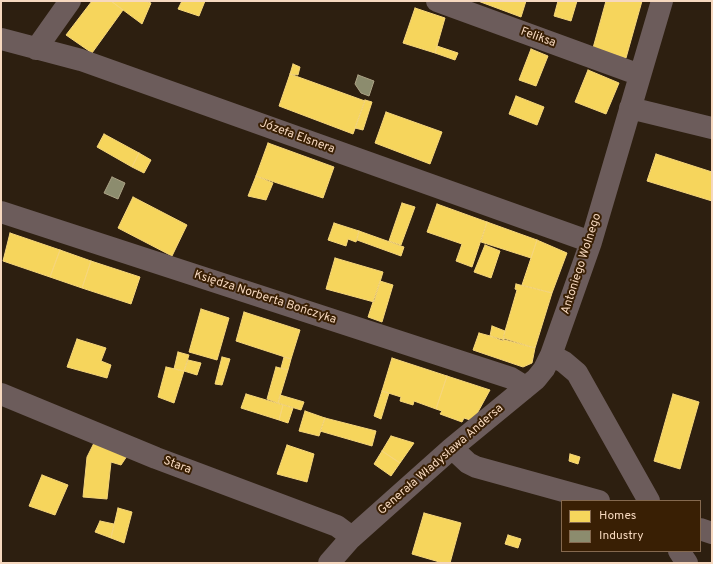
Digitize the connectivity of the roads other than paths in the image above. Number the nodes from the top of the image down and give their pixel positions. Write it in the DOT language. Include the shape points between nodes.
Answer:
graph roads {
  1 [pos="70,1"];
  2 [pos="437,1"];
  3 [pos="662,1"];
  4 [pos="1,39"];
  5 [pos="36,49"];
  6 [pos="640,75"];
  7 [pos="630,108"];
  8 [pos="712,128"];
  9 [pos="1,212"];
  10 [pos="591,242"];
  11 [pos="551,355"];
  12 [pos="524,389"];
  13 [pos="1,394"];
  14 [pos="452,448"];
  15 [pos="595,500"];
  16 [pos="648,500"];
  17 [pos="701,528"];
  18 [pos="712,533"];
  19 [pos="350,539"];
  20 [pos="680,552"];
  21 [pos="329,563"];
  22 [pos="687,563"];
  1 -- 5 [label="street"];
  2 -- 6 [label="street, Feliksa"];
  3 -- 6 [label="street, Antoniego Wolnego"];
  4 -- 5 [label="street, Józefa Elsnera"];
  5 -- 10 [label="street, Józefa Elsnera" via="81,60"];
  6 -- 7 [label="street, Antoniego Wolnego"];
  7 -- 8 [label="street"];
  7 -- 10 [label="street, Antoniego Wolnego"];
  9 -- 12 [label="street, Księdza Norberta Bończyka" via="511,378 524,386"];
  10 -- 11 [label="street, Antoniego Wolnego"];
  11 -- 12 [label="street, Generała Władysława Andersa" via="544,369"];
  11 -- 16 [label="street" via="577,373"];
  12 -- 14 [label="street, Generała Władysława Andersa"];
  13 -- 19 [label="street, Stara" via="156,458 336,526 349,535"];
  14 -- 15 [label="street" via="476,467"];
  14 -- 19 [label="street, Generała Władysława Andersa"];
  17 -- 18 [label="street"];
  19 -- 21 [label="street, Generała Władysława Andersa"];
  20 -- 22 [label="street"];
}
